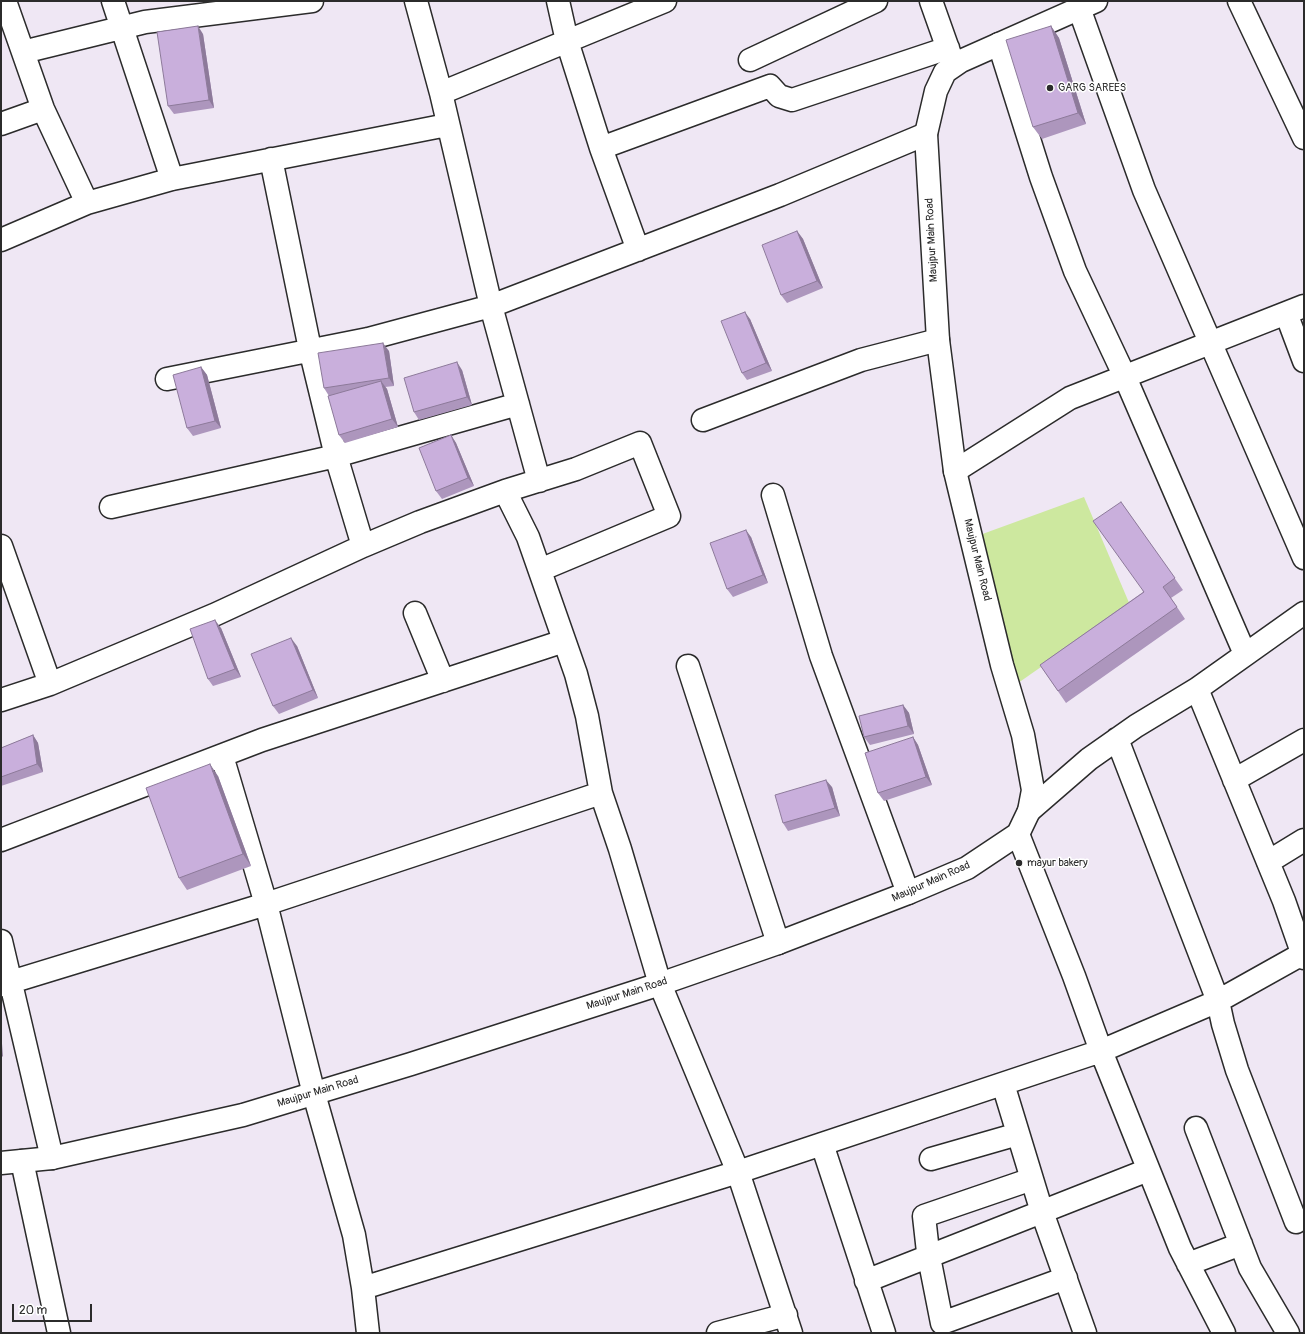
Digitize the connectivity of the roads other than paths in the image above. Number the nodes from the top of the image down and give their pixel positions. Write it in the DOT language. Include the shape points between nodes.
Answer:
graph roads {
  1 [pos="113,1"];
  2 [pos="312,1"];
  3 [pos="416,1"];
  4 [pos="558,1"];
  5 [pos="664,1"];
  6 [pos="876,1"];
  7 [pos="931,1"];
  8 [pos="1239,1"];
  9 [pos="4,5"];
  10 [pos="1088,5"];
  11 [pos="122,28"];
  12 [pos="567,41"];
  13 [pos="999,44"];
  14 [pos="23,52"];
  15 [pos="951,57"];
  16 [pos="750,60"];
  17 [pos="441,93"];
  18 [pos="43,109"];
  19 [pos="1,124"];
  20 [pos="447,125"];
  21 [pos="926,134"];
  22 [pos="1304,138"];
  23 [pos="600,148"];
  24 [pos="271,160"];
  25 [pos="172,179"];
  26 [pos="87,203"];
  27 [pos="1,240"];
  28 [pos="638,250"];
  29 [pos="491,306"];
  30 [pos="1295,310"];
  31 [pos="938,340"];
  32 [pos="1210,343"];
  33 [pos="310,349"];
  34 [pos="1304,361"];
  35 [pos="1125,376"];
  36 [pos="167,379"];
  37 [pos="518,404"];
  38 [pos="704,420"];
  39 [pos="336,456"];
  40 [pos="955,470"];
  41 [pos="539,481"];
  42 [pos="505,491"];
  43 [pos="773,495"];
  44 [pos="111,507"];
  45 [pos="1,546"];
  46 [pos="363,546"];
  47 [pos="1304,558"];
  48 [pos="540,570"];
  49 [pos="415,613"];
  50 [pos="1304,613"];
  51 [pos="564,641"];
  52 [pos="1245,654"];
  53 [pos="688,666"];
  54 [pos="443,681"];
  55 [pos="50,684"];
  56 [pos="1196,689"];
  57 [pos="1,700"];
  58 [pos="1117,739"];
  59 [pos="1304,740"];
  60 [pos="222,756"];
  61 [pos="1234,780"];
  62 [pos="601,793"];
  63 [pos="1029,811"];
  64 [pos="1018,834"];
  65 [pos="1,840"];
  66 [pos="1304,840"];
  67 [pos="1268,862"];
  68 [pos="908,893"];
  69 [pos="266,904"];
  70 [pos="1,941"];
  71 [pos="778,943"];
  72 [pos="1303,956"];
  73 [pos="6,984"];
  74 [pos="660,984"];
  75 [pos="1218,1001"];
  76 [pos="1101,1051"];
  77 [pos="1003,1084"];
  78 [pos="314,1094"];
  79 [pos="1196,1128"];
  80 [pos="1018,1134"];
  81 [pos="822,1144"];
  82 [pos="52,1158"];
  83 [pos="931,1159"];
  84 [pos="22,1161"];
  85 [pos="1,1163"];
  86 [pos="1148,1170"];
  87 [pos="738,1172"];
  88 [pos="1032,1179"];
  89 [pos="1042,1212"];
  90 [pos="1296,1222"];
  91 [pos="1241,1244"];
  92 [pos="929,1256"];
  93 [pos="1188,1264"];
  94 [pos="1066,1278"];
  95 [pos="866,1281"];
  96 [pos="363,1288"];
  97 [pos="788,1324"];
  98 [pos="944,1328"];
  99 [pos="59,1333"];
  100 [pos="368,1333"];
  101 [pos="718,1333"];
  102 [pos="884,1333"];
  103 [pos="1085,1333"];
  104 [pos="1224,1333"];
  105 [pos="1288,1333"];
  1 -- 11 [label="street"];
  2 -- 11 [label="street" via="145,22"];
  3 -- 17 [label="street"];
  4 -- 12 [label="street"];
  5 -- 12 [label="street"];
  6 -- 16 [label="street"];
  7 -- 15 [label="street"];
  8 -- 22 [label="street"];
  9 -- 14 [label="street"];
  10 -- 13 [label="street, Maujpur Main Road"];
  10 -- 32 [label="street" via="1144,190"];
  11 -- 14 [label="street"];
  11 -- 25 [label="street"];
  12 -- 17 [label="street"];
  12 -- 23 [label="street"];
  13 -- 15 [label="street, Maujpur Main Road"];
  13 -- 35 [label="street" via="1041,177 1075,271"];
  14 -- 18 [label="street"];
  15 -- 21 [label="street, Maujpur Main Road" via="936,91"];
  15 -- 23 [label="street" via="792,100 779,96 770,86"];
  17 -- 20 [label="street"];
  18 -- 19 [label="street"];
  18 -- 26 [label="street"];
  20 -- 24 [label="street"];
  20 -- 29 [label="street"];
  21 -- 28 [label="street" via="780,195"];
  21 -- 31 [label="street, Maujpur Main Road"];
  23 -- 28 [label="street"];
  24 -- 25 [label="street"];
  24 -- 33 [label="street"];
  25 -- 26 [label="street"];
  26 -- 27 [label="street"];
  28 -- 29 [label="street"];
  29 -- 33 [label="street" via="368,339"];
  29 -- 37 [label="street"];
  30 -- 32 [label="street"];
  30 -- 34 [label="street"];
  31 -- 38 [label="street" via="861,360"];
  31 -- 40 [label="street, Maujpur Main Road"];
  32 -- 35 [label="street"];
  32 -- 47 [label="street"];
  33 -- 36 [label="street"];
  33 -- 39 [label="street"];
  35 -- 40 [label="street" via="1070,398"];
  35 -- 52 [label="street"];
  37 -- 39 [label="street"];
  37 -- 41 [label="street"];
  39 -- 44 [label="street"];
  39 -- 46 [label="street"];
  40 -- 63 [label="street, Maujpur Main Road" via="1002,665 1023,735 1033,790"];
  41 -- 42 [label="street"];
  41 -- 48 [label="street" via="640,443 669,516"];
  42 -- 46 [label="street"];
  42 -- 48 [label="street" via="528,537"];
  43 -- 68 [label="street" via="821,656"];
  45 -- 55 [label="street"];
  46 -- 55 [label="street" via="214,615"];
  48 -- 51 [label="street"];
  49 -- 54 [label="street"];
  50 -- 52 [label="street"];
  51 -- 54 [label="street"];
  51 -- 62 [label="street" via="587,716"];
  52 -- 56 [label="street"];
  53 -- 71 [label="street"];
  54 -- 60 [label="street" via="262,740"];
  55 -- 57 [label="street"];
  56 -- 58 [label="street"];
  56 -- 61 [label="street"];
  58 -- 63 [label="street" via="1089,759"];
  58 -- 75 [label="street"];
  59 -- 61 [label="street"];
  60 -- 65 [label="street"];
  60 -- 69 [label="street"];
  61 -- 67 [label="street"];
  62 -- 69 [label="street"];
  62 -- 74 [label="street"];
  63 -- 64 [label="street, Maujpur Main Road"];
  64 -- 68 [label="street, Maujpur Main Road" via="968,868"];
  64 -- 76 [label="street"];
  66 -- 67 [label="street"];
  67 -- 72 [label="street"];
  68 -- 71 [label="street, Maujpur Main Road"];
  69 -- 73 [label="street"];
  69 -- 78 [label="street"];
  70 -- 73 [label="street"];
  71 -- 74 [label="street, Maujpur Main Road"];
  72 -- 75 [label="street"];
  73 -- 82 [label="street"];
  74 -- 78 [label="street, Maujpur Main Road"];
  74 -- 87 [label="street"];
  75 -- 76 [label="street"];
  75 -- 90 [label="street" via="1237,1070"];
  76 -- 77 [label="street"];
  76 -- 86 [label="street"];
  77 -- 80 [label="street"];
  77 -- 81 [label="street"];
  78 -- 82 [label="street, Maujpur Main Road" via="243,1115"];
  78 -- 96 [label="street" via="354,1235"];
  79 -- 91 [label="street"];
  80 -- 83 [label="street"];
  80 -- 88 [label="street"];
  81 -- 87 [label="street"];
  81 -- 95 [label="street"];
  82 -- 84 [label="street, Maujpur Main Road"];
  84 -- 85 [label="street, Maujpur Main Road"];
  84 -- 99 [label="street"];
  86 -- 89 [label="street"];
  86 -- 93 [label="street"];
  87 -- 96 [label="street"];
  87 -- 97 [label="street"];
  88 -- 89 [label="street"];
  88 -- 92 [label="street" via="924,1216"];
  89 -- 92 [label="street"];
  89 -- 94 [label="street"];
  91 -- 93 [label="street"];
  91 -- 105 [label="street" via="1250,1268"];
  92 -- 95 [label="street"];
  92 -- 98 [label="street"];
  93 -- 104 [label="street"];
  94 -- 98 [label="street"];
  94 -- 103 [label="street"];
  95 -- 102 [label="street"];
  96 -- 100 [label="street"];
  97 -- 101 [label="street"];
}
